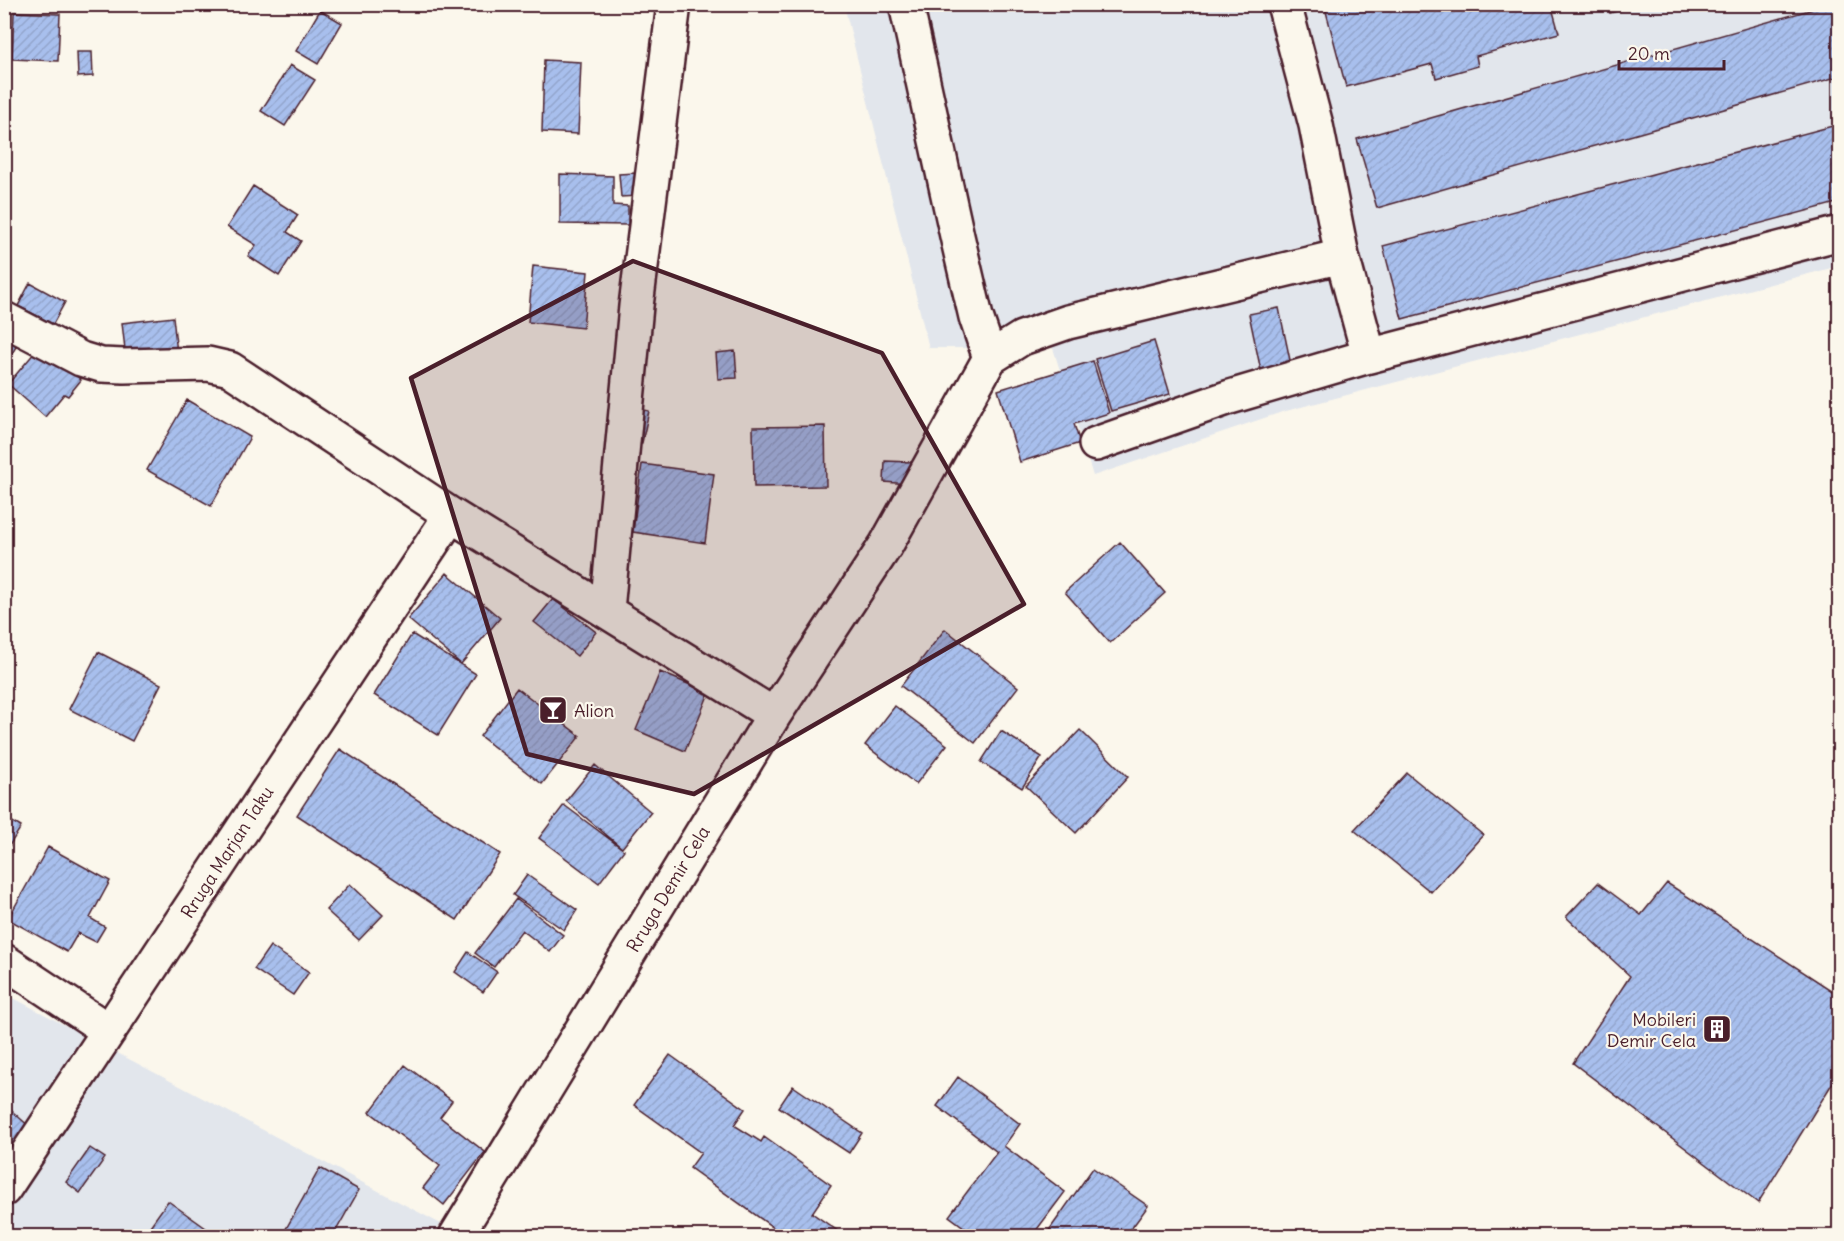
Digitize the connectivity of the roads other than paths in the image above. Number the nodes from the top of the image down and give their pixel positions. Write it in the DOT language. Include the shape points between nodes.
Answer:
graph roads {
  1 [pos="674,4"];
  2 [pos="906,4"];
  3 [pos="1284,4"];
  4 [pos="1839,233"];
  5 [pos="1342,256"];
  6 [pos="4,319"];
  7 [pos="1369,356"];
  8 [pos="990,358"];
  9 [pos="1096,444"];
  10 [pos="451,515"];
  11 [pos="607,610"];
  12 [pos="774,715"];
  13 [pos="4,961"];
  14 [pos="109,1031"];
  15 [pos="4,1189"];
  16 [pos="456,1236"];
  1 -- 11 [label="street" via="636,306"];
  2 -- 8 [label="street" via="976,318"];
  3 -- 5 [label="street" via="1316,125"];
  4 -- 7 [label="street"];
  5 -- 7 [label="street"];
  5 -- 8 [label="street" via="1068,322 1022,338"];
  6 -- 10 [label="street" via="81,359 101,365 208,364 230,369"];
  7 -- 9 [label="street" via="1230,397"];
  8 -- 12 [label="street, Rruga Demir Cela" via="886,545"];
  10 -- 11 [label="street"];
  10 -- 14 [label="street, Rruga Marjan Taku"];
  11 -- 12 [label="street"];
  12 -- 16 [label="street, Rruga Demir Cela"];
  13 -- 14 [label="street"];
  14 -- 15 [label="street, Rruga Marjan Taku"];
}
